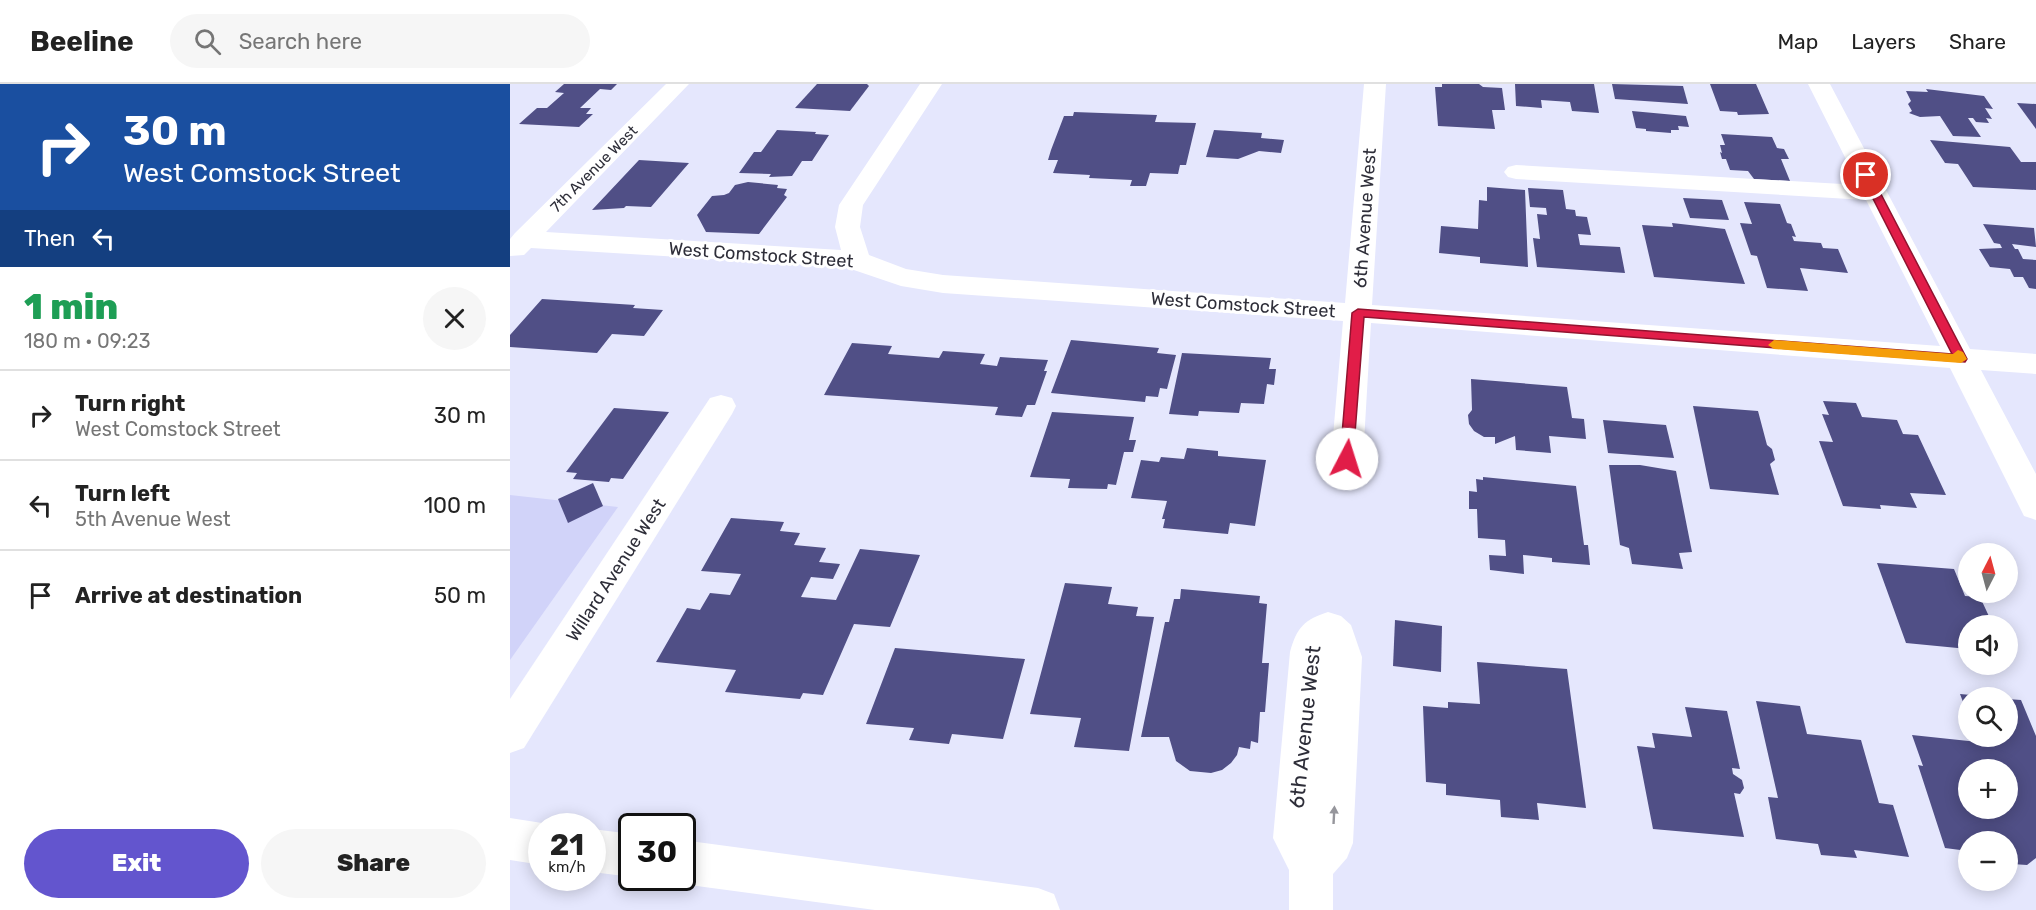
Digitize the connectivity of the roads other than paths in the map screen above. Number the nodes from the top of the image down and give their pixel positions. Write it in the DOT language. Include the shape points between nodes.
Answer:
graph roads {
  1 [pos="678,84"];
  2 [pos="931,84"];
  3 [pos="1374,84"];
  4 [pos="1819,84"];
  5 [pos="1516,172"];
  6 [pos="1876,193"];
  7 [pos="517,246"];
  8 [pos="859,261"];
  9 [pos="1358,313"];
  10 [pos="1961,359"];
  11 [pos="2036,364"];
  12 [pos="721,406"];
  13 [pos="1347,459"];
  14 [pos="2036,506"];
  15 [pos="510,734"];
  16 [pos="510,839"];
  17 [pos="528,842"];
  18 [pos="696,864"];
  19 [pos="1311,866"];
  20 [pos="1038,910"];
  21 [pos="1311,910"];
  1 -- 7 [label="street, 7th Avenue West"];
  2 -- 8 [label="street" via="851,205 846,219 848,235"];
  3 -- 9 [label="street, 6th Avenue West"];
  4 -- 6 [label="street"];
  5 -- 6 [label="street"];
  6 -- 10 [label="street"];
  7 -- 8 [label="street, West Comstock Street"];
  8 -- 9 [label="street, West Comstock Street" via="901,277 943,284"];
  9 -- 10 [label="street, West Comstock Street"];
  9 -- 13 [label="street, 6th Avenue West"];
  10 -- 11 [label="street, West Comstock Street"];
  10 -- 14 [label="street"];
  12 -- 15 [label="street, Willard Avenue West"];
  16 -- 17 [label="street"];
  18 -- 20 [label="street"];
  19 -- 19 [label="street, 6th Avenue West, one-way" via="1332,843 1343,657 1340,640 1328,628 1318,631 1309,652 1294,838"];
  19 -- 21 [label="street"];
}
